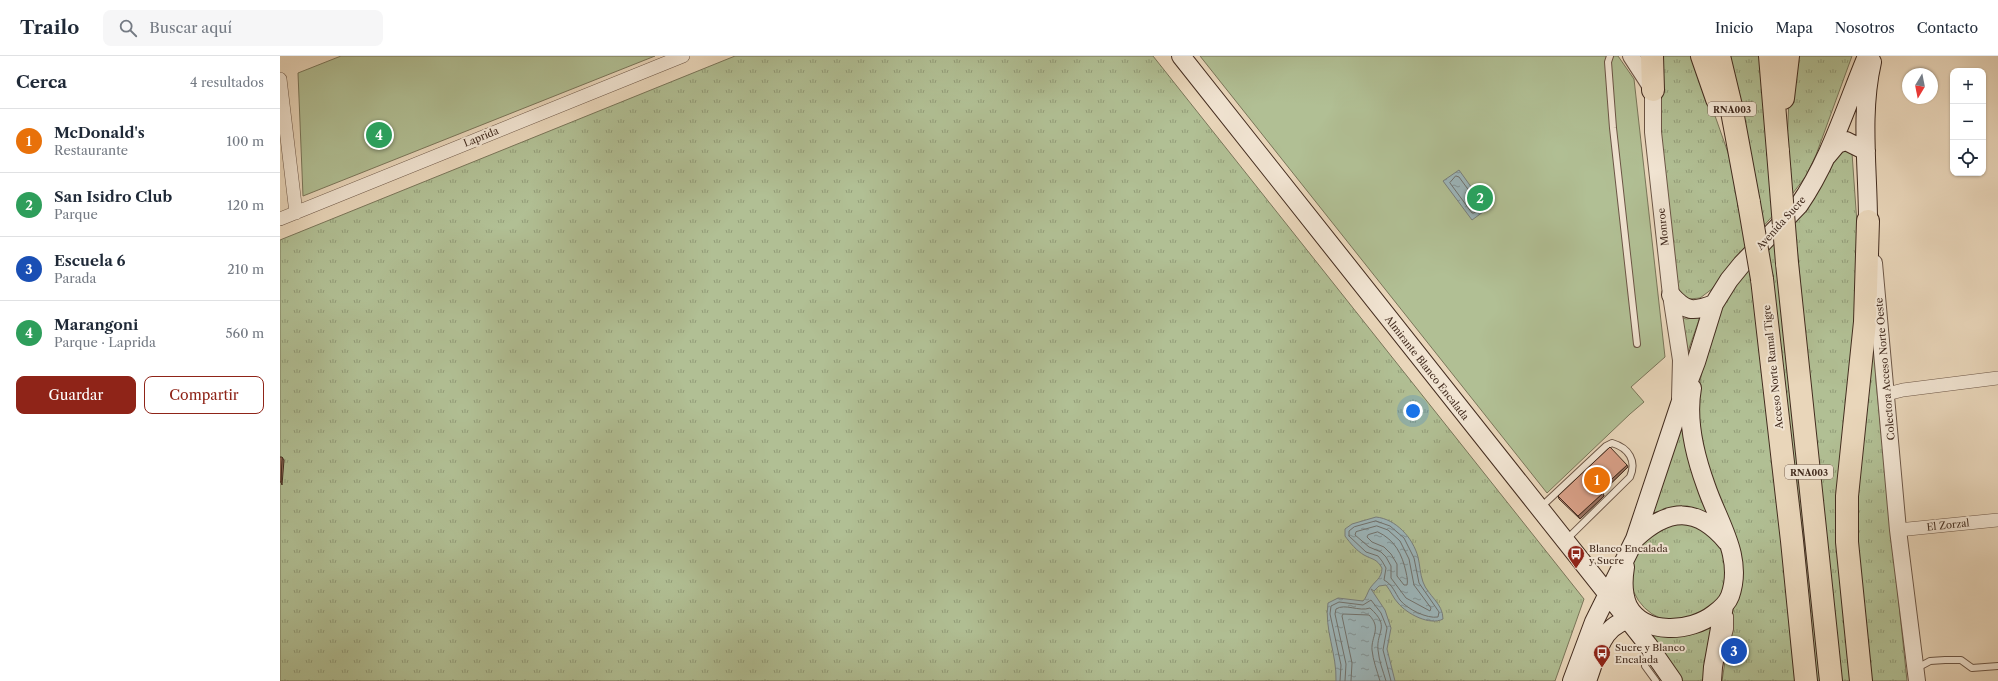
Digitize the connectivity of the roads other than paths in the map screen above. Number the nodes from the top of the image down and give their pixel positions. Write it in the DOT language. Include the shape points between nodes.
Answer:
graph roads {
  1 [pos="683,56"];
  2 [pos="1181,56"];
  3 [pos="1610,56"];
  4 [pos="1631,56"];
  5 [pos="1652,56"];
  6 [pos="1702,56"];
  7 [pos="1719,56"];
  8 [pos="1770,56"];
  9 [pos="1788,56"];
  10 [pos="1867,56"];
  11 [pos="1873,56"];
  12 [pos="280,85"];
  13 [pos="1653,90"];
  14 [pos="1866,151"];
  15 [pos="1778,152"];
  16 [pos="1826,158"];
  17 [pos="1741,162"];
  18 [pos="296,213"];
  19 [pos="280,219"];
  20 [pos="1868,221"];
  21 [pos="1670,296"];
  22 [pos="1714,304"];
  23 [pos="1637,344"];
  24 [pos="1696,362"];
  25 [pos="1998,378"];
  26 [pos="1887,394"];
  27 [pos="1680,404"];
  28 [pos="1539,509"];
  29 [pos="1998,520"];
  30 [pos="1898,530"];
  31 [pos="1634,539"];
  32 [pos="1565,542"];
  33 [pos="1729,545"];
  34 [pos="1626,559"];
  35 [pos="1608,596"];
  36 [pos="1727,601"];
  37 [pos="1632,616"];
  38 [pos="1648,645"];
  39 [pos="1722,662"];
  40 [pos="1998,666"];
  41 [pos="1916,675"];
  42 [pos="1716,679"];
  43 [pos="1572,681"];
  44 [pos="1587,681"];
  45 [pos="1656,681"];
  46 [pos="1673,681"];
  47 [pos="1806,681"];
  48 [pos="1831,681"];
  49 [pos="1861,681"];
  1 -- 18 [label="street, Laprida"];
  2 -- 28 [label="main road, Almirante Blanco Encalada"];
  3 -- 23 [label="lane" via="1608,62 1613,128"];
  4 -- 13 [label="street"];
  5 -- 13 [label="highway"];
  6 -- 17 [label="highway"];
  7 -- 17 [label="highway, Acceso Norte Ramal Tigre / RNA003"];
  8 -- 15 [label="highway, RNA003"];
  9 -- 15 [label="highway"];
  10 -- 16 [label="main road, Avenida Sucre"];
  11 -- 14 [label="main road, Colectora Acceso Norte Oeste" via="1867,96"];
  12 -- 18 [label="street"];
  13 -- 21 [label="street, Monroe" via="1653,132"];
  14 -- 16 [label="main road" via="1846,141 1837,144"];
  14 -- 20 [label="main road, Colectora Acceso Norte Oeste"];
  15 -- 48 [label="highway, RNA003, bridge" via="1787,263"];
  16 -- 22 [label="main road, Avenida Sucre" via="1799,205 1742,264"];
  17 -- 47 [label="highway, Acceso Norte Ramal Tigre / RNA003, bridge" via="1762,279 1792,533"];
  18 -- 19 [label="street, Laprida"];
  20 -- 26 [label="street, Colectora Acceso Norte Oeste" via="1878,288"];
  20 -- 49 [label="highway" via="1865,322 1847,496 1847,542"];
  21 -- 22 [label="main road" via="1690,310"];
  21 -- 27 [label="street, Monroe" via="1681,360"];
  22 -- 24 [label="main road, Avenida Sucre"];
  24 -- 27 [label="main road, Avenida Sucre"];
  24 -- 33 [label="main road, Avenida Sucre" via="1690,397 1695,448 1706,487 1726,531"];
  25 -- 26 [label="street"];
  26 -- 30 [label="street, Colectora Acceso Norte Oeste"];
  27 -- 31 [label="main road, Avenida Sucre"];
  28 -- 32 [label="main road, Almirante Blanco Encalada"];
  28 -- 32 [label="lane" via="1606,446 1612,443 1620,445 1632,459 1634,468 1630,477"];
  29 -- 30 [label="street, El Zorzal"];
  30 -- 41 [label="street, Colectora Acceso Norte Oeste"];
  31 -- 33 [label="main road" via="1661,519 1683,515 1699,518 1720,534"];
  31 -- 34 [label="main road"];
  32 -- 35 [label="main road, Almirante Blanco Encalada"];
  33 -- 36 [label="main road" via="1734,563 1734,578"];
  34 -- 35 [label="main road"];
  34 -- 37 [label="main road" via="1624,584"];
  35 -- 37 [label="main road, Almirante Blanco Encalada"];
  35 -- 43 [label="main road" via="1594,622"];
  36 -- 37 [label="main road" via="1707,620 1676,629"];
  36 -- 39 [label="lane" via="1730,629"];
  36 -- 42 [label="main road" via="1712,667"];
  37 -- 38 [label="main road, Almirante Blanco Encalada"];
  37 -- 44 [label="main road" via="1618,623 1606,634"];
  38 -- 45 [label="lane" via="1645,666"];
  38 -- 46 [label="main road, Almirante Blanco Encalada"];
  40 -- 41 [label="lane" via="1972,668 1962,660 1930,661"];
}
